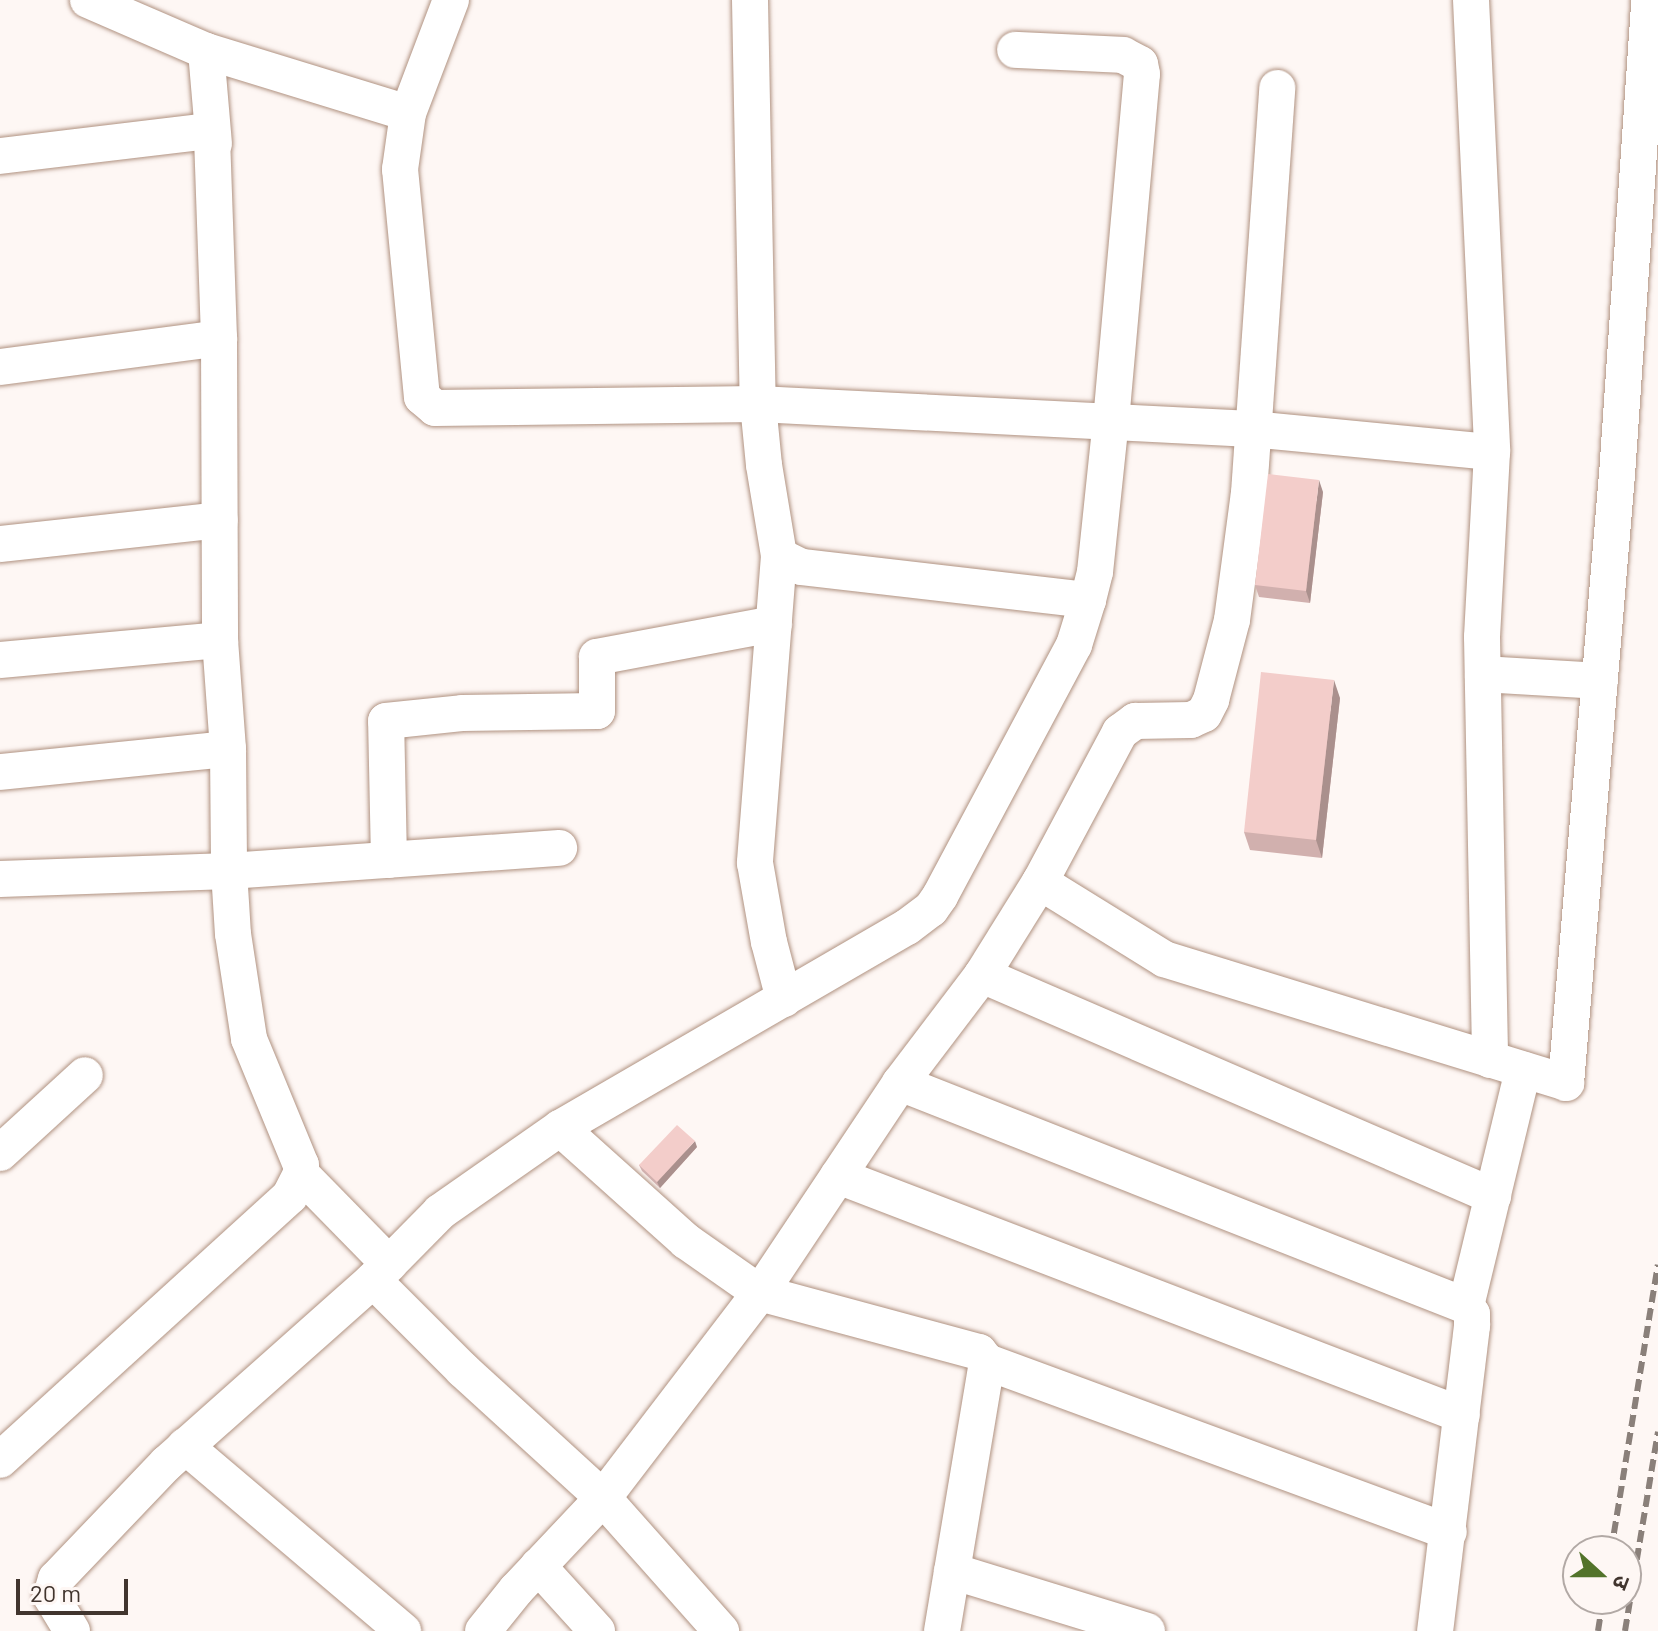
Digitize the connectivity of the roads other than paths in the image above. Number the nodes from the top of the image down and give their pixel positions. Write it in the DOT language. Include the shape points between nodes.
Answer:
graph roads {
  1 [pos="88,0"];
  2 [pos="451,0"];
  3 [pos="750,0"];
  4 [pos="1471,0"];
  5 [pos="1649,0"];
  6 [pos="1015,50"];
  7 [pos="206,51"];
  8 [pos="1277,88"];
  9 [pos="408,113"];
  10 [pos="214,144"];
  11 [pos="0,156"];
  12 [pos="219,338"];
  13 [pos="0,367"];
  14 [pos="758,404"];
  15 [pos="1111,421"];
  16 [pos="1251,429"];
  17 [pos="1492,452"];
  18 [pos="220,520"];
  19 [pos="0,544"];
  20 [pos="779,556"];
  21 [pos="1088,600"];
  22 [pos="774,624"];
  23 [pos="220,640"];
  24 [pos="0,660"];
  25 [pos="1483,674"];
  26 [pos="1600,681"];
  27 [pos="228,749"];
  28 [pos="0,772"];
  29 [pos="559,848"];
  30 [pos="389,860"];
  31 [pos="229,871"];
  32 [pos="0,879"];
  33 [pos="1040,882"];
  34 [pos="982,975"];
  35 [pos="784,999"];
  36 [pos="1507,1065"];
  37 [pos="85,1075"];
  38 [pos="900,1083"];
  39 [pos="560,1128"];
  40 [pos="0,1153"];
  41 [pos="301,1174"];
  42 [pos="838,1176"];
  43 [pos="1493,1196"];
  44 [pos="381,1272"];
  45 [pos="760,1293"];
  46 [pos="1466,1306"];
  47 [pos="987,1362"];
  48 [pos="1462,1415"];
  49 [pos="185,1446"];
  50 [pos="0,1460"];
  51 [pos="603,1498"];
  52 [pos="1449,1532"];
  53 [pos="538,1566"];
  54 [pos="952,1571"];
  55 [pos="72,1631"];
  56 [pos="403,1631"];
  57 [pos="483,1631"];
  58 [pos="597,1631"];
  59 [pos="721,1631"];
  60 [pos="942,1631"];
  61 [pos="1147,1631"];
  62 [pos="1435,1631"];
  1 -- 7 [label="street"];
  2 -- 9 [label="street"];
  3 -- 14 [label="street"];
  4 -- 17 [label="street"];
  5 -- 26 [label="street"];
  6 -- 15 [label="street" via="1123,55 1140,64"];
  7 -- 9 [label="street"];
  7 -- 10 [label="street"];
  8 -- 16 [label="street"];
  9 -- 14 [label="street" via="400,169 422,397 427,403 446,410"];
  10 -- 11 [label="street" via="202,132"];
  10 -- 12 [label="street"];
  12 -- 13 [label="street"];
  12 -- 18 [label="street"];
  14 -- 15 [label="street"];
  14 -- 20 [label="street"];
  15 -- 16 [label="street"];
  15 -- 21 [label="street"];
  16 -- 17 [label="street"];
  16 -- 33 [label="street" via="1249,493 1232,620 1211,700 1204,714 1191,720 1135,721 1120,732"];
  17 -- 25 [label="street"];
  18 -- 19 [label="street"];
  18 -- 23 [label="street"];
  20 -- 21 [label="street" via="802,567"];
  20 -- 22 [label="street"];
  21 -- 35 [label="street" via="1074,645 931,909"];
  22 -- 30 [label="street" via="597,657 597,711 462,713 386,721"];
  22 -- 35 [label="street" via="755,863"];
  23 -- 24 [label="street"];
  23 -- 27 [label="street"];
  25 -- 26 [label="street"];
  25 -- 36 [label="street"];
  26 -- 36 [label="street" via="1566,1083"];
  27 -- 28 [label="street"];
  27 -- 31 [label="street"];
  29 -- 30 [label="street"];
  30 -- 31 [label="street"];
  31 -- 32 [label="street"];
  31 -- 41 [label="street" via="249,1039"];
  33 -- 34 [label="street"];
  33 -- 36 [label="street" via="1164,959"];
  34 -- 38 [label="street"];
  34 -- 43 [label="street"];
  35 -- 39 [label="street"];
  36 -- 43 [label="street"];
  37 -- 40 [label="street"];
  38 -- 42 [label="street"];
  38 -- 46 [label="street"];
  39 -- 44 [label="street" via="440,1212"];
  39 -- 45 [label="street" via="686,1241"];
  41 -- 44 [label="street"];
  41 -- 50 [label="street" via="290,1196"];
  42 -- 45 [label="street"];
  42 -- 48 [label="street"];
  43 -- 46 [label="street"];
  44 -- 49 [label="street"];
  44 -- 51 [label="street" via="463,1370"];
  45 -- 47 [label="street" via="979,1352"];
  45 -- 51 [label="street"];
  46 -- 48 [label="street" via="1472,1326"];
  47 -- 52 [label="street"];
  47 -- 54 [label="street"];
  48 -- 52 [label="street"];
  49 -- 55 [label="street" via="56,1579 51,1596"];
  49 -- 56 [label="street"];
  51 -- 53 [label="street"];
  51 -- 59 [label="street"];
  52 -- 62 [label="street"];
  53 -- 57 [label="street"];
  53 -- 58 [label="street"];
  54 -- 60 [label="street"];
  54 -- 61 [label="street"];
}
